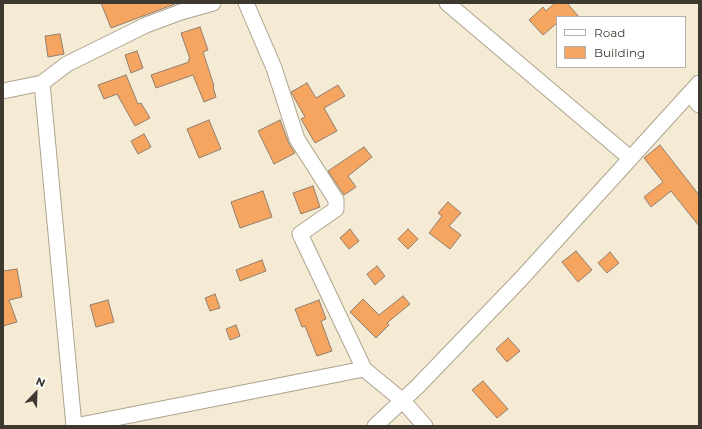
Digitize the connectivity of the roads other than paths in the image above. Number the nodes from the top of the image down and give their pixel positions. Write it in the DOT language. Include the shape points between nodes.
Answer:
graph roads {
  1 [pos="213,3"];
  2 [pos="246,3"];
  3 [pos="447,3"];
  4 [pos="42,83"];
  5 [pos="695,88"];
  6 [pos="3,91"];
  7 [pos="699,105"];
  8 [pos="630,158"];
  9 [pos="364,369"];
  10 [pos="403,401"];
  11 [pos="75,426"];
  12 [pos="375,426"];
  13 [pos="425,426"];
  1 -- 4 [label="street" via="146,25 67,64"];
  2 -- 9 [label="street" via="274,68 297,138 336,200 336,209 300,234"];
  3 -- 8 [label="street"];
  4 -- 6 [label="street"];
  4 -- 11 [label="street"];
  5 -- 7 [label="street"];
  5 -- 8 [label="street"];
  8 -- 10 [label="street" via="520,280"];
  9 -- 10 [label="street"];
  9 -- 11 [label="street"];
  10 -- 12 [label="street"];
  10 -- 13 [label="street"];
}
